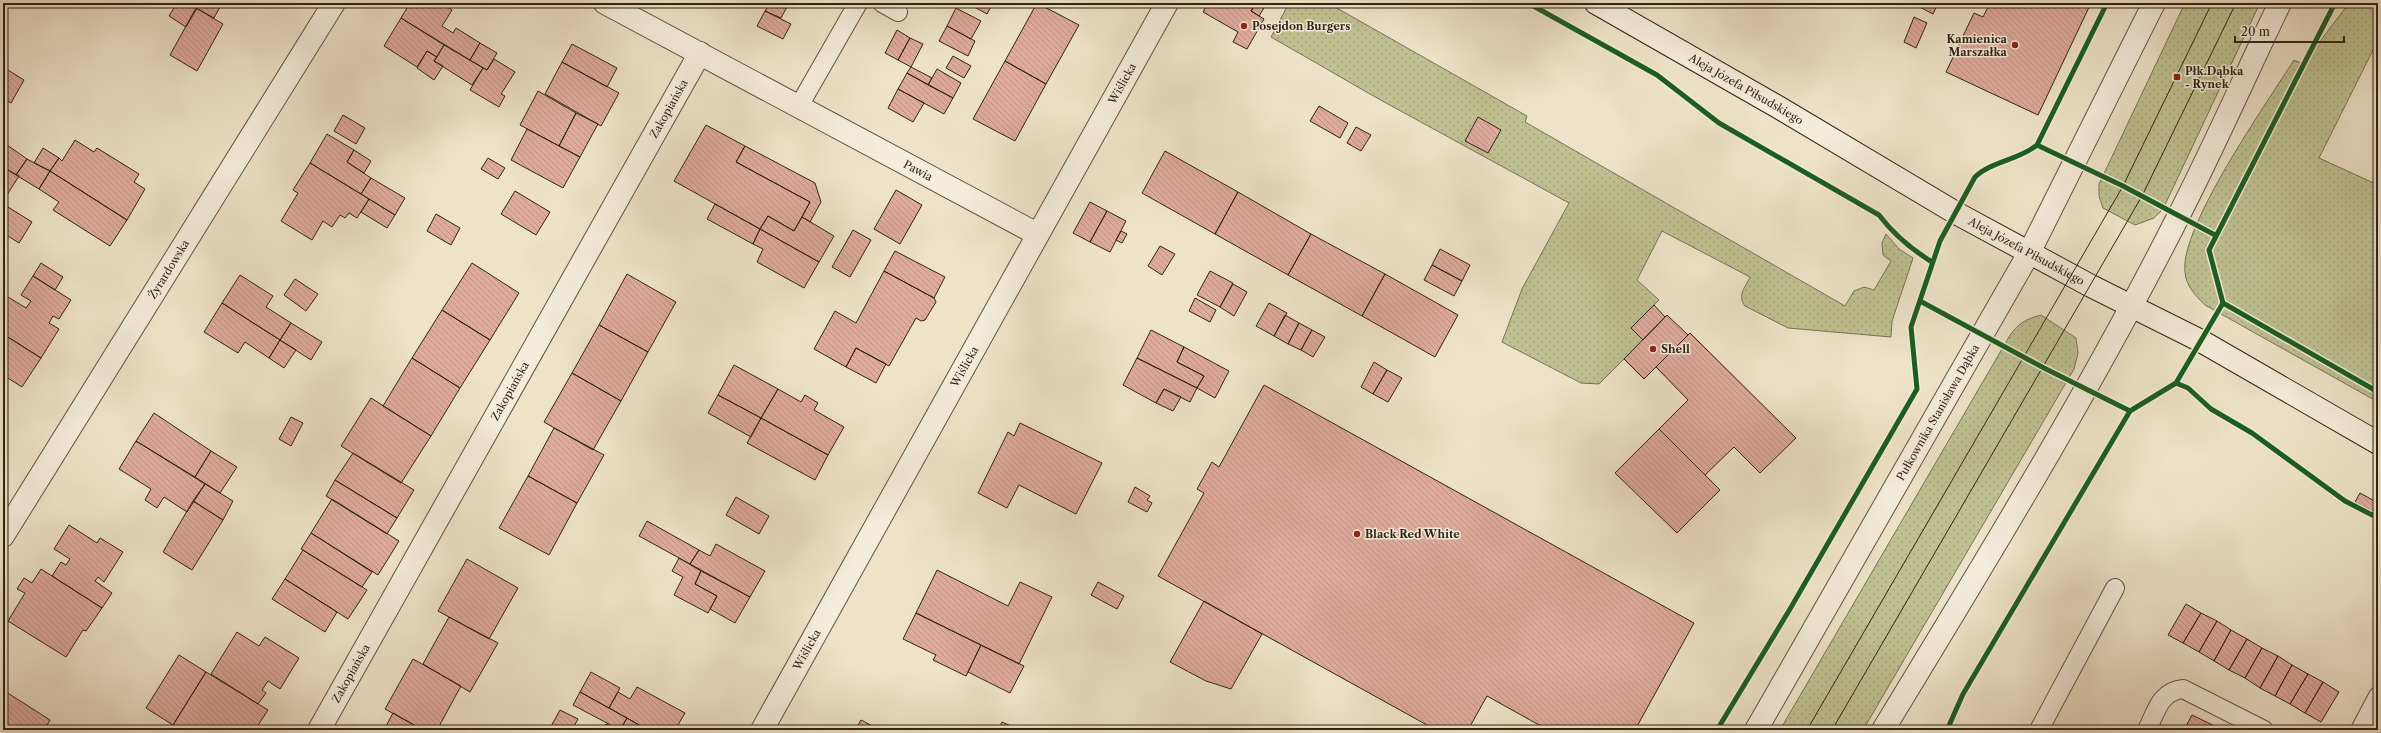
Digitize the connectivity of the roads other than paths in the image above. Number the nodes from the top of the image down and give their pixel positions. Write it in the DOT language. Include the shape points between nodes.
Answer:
graph roads {
  1 [pos="334,3"];
  2 [pos="605,3"];
  3 [pos="858,3"];
  4 [pos="882,3"];
  5 [pos="1167,3"];
  6 [pos="1596,3"];
  7 [pos="2154,3"];
  8 [pos="2280,3"];
  9 [pos="898,12"];
  10 [pos="700,53"];
  11 [pos="800,106"];
  12 [pos="1037,234"];
  13 [pos="2030,253"];
  14 [pos="2131,306"];
  15 [pos="2378,443"];
  16 [pos="3,536"];
  17 [pos="2115,588"];
  18 [pos="2378,696"];
  19 [pos="319,730"];
  20 [pos="762,730"];
  21 [pos="1756,730"];
  22 [pos="1884,730"];
  23 [pos="2039,730"];
  24 [pos="2147,730"];
  25 [pos="2264,730"];
  26 [pos="2360,730"];
  1 -- 16 [label="street, Żyrardowska"];
  2 -- 10 [label="street, Pawia"];
  3 -- 11 [label="lane"];
  4 -- 9 [label="lane"];
  5 -- 12 [label="street, Wiślicka"];
  6 -- 13 [label="street, Aleja Józefa Piłsudskiego" via="1772,103 1946,207"];
  7 -- 13 [label="street, Pułkownika Stanisława Dąbka"];
  8 -- 14 [label="street" via="2179,216"];
  10 -- 11 [label="street, Pawia"];
  10 -- 19 [label="street, Zakopiańska"];
  11 -- 12 [label="street, Pawia"];
  12 -- 20 [label="street, Wiślicka"];
  13 -- 14 [label="street, Aleja Józefa Piłsudskiego"];
  13 -- 21 [label="street, Pułkownika Stanisława Dąbka"];
  14 -- 15 [label="street, Aleja Józefa Piłsudskiego" via="2201,341"];
  14 -- 22 [label="street" via="2078,403"];
  17 -- 23 [label="lane"];
  18 -- 26 [label="lane"];
  24 -- 25 [label="lane" via="2163,697 2173,690 2183,689"];
}
